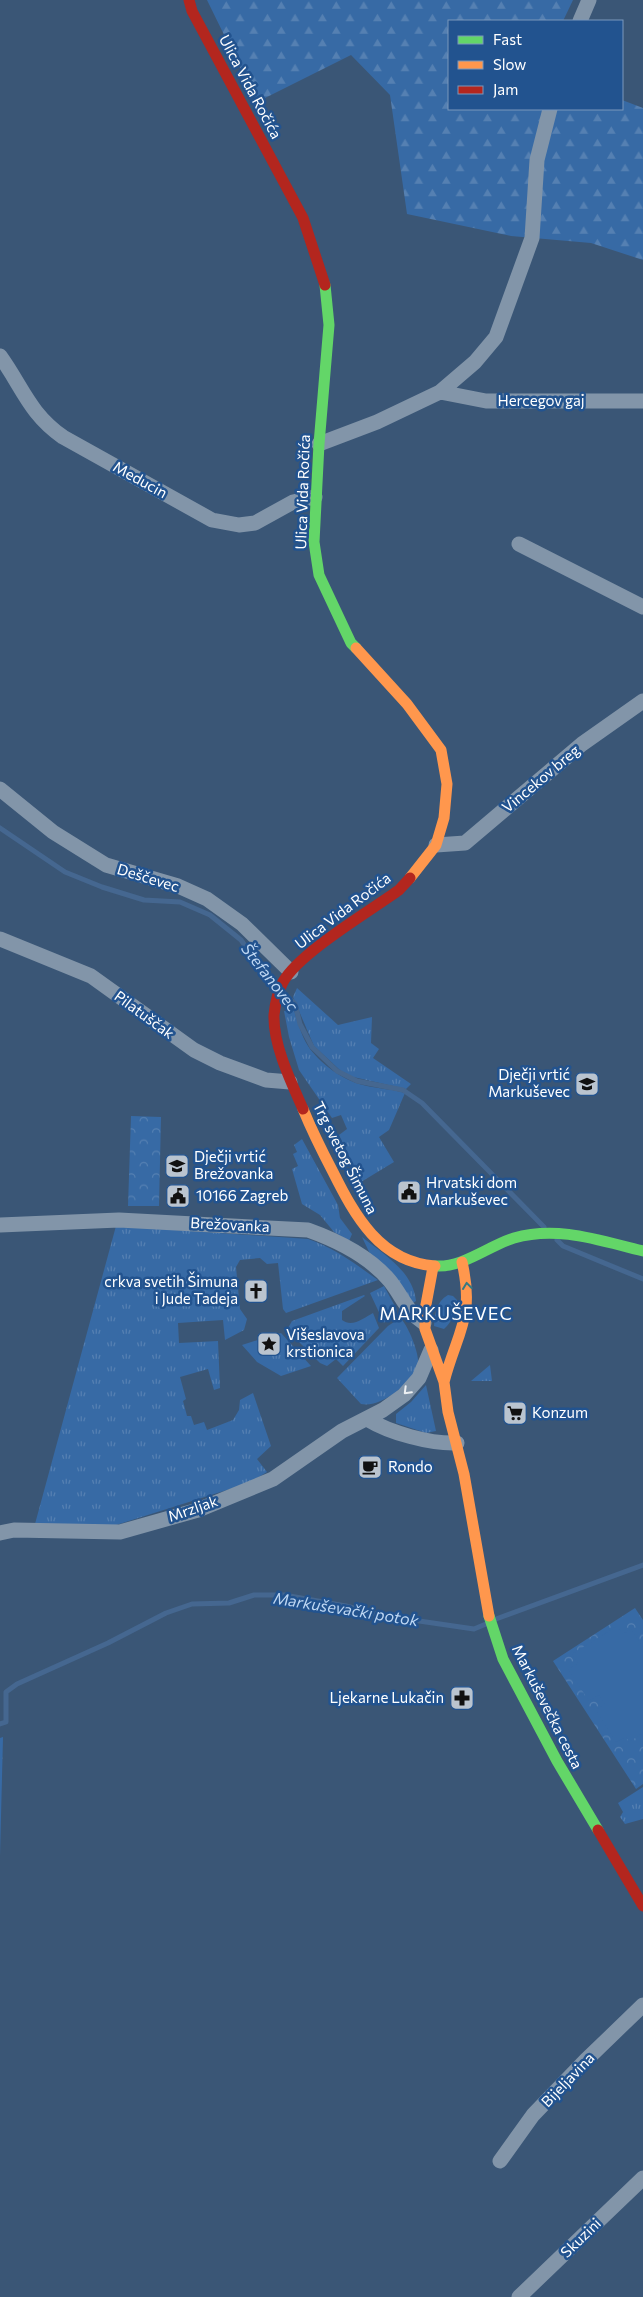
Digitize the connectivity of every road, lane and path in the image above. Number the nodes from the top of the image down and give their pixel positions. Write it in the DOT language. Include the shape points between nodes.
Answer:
graph roads {
  1 [pos="189,0"];
  2 [pos="588,0"];
  3 [pos="580,20"];
  4 [pos="550,110"];
  5 [pos="0,356"];
  6 [pos="440,392"];
  7 [pos="643,401"];
  8 [pos="319,444"];
  9 [pos="315,497"];
  10 [pos="519,544"];
  11 [pos="643,607"];
  12 [pos="643,701"];
  13 [pos="0,788"];
  14 [pos="436,845"];
  15 [pos="0,938"];
  16 [pos="287,977"];
  17 [pos="290,1082"];
  18 [pos="0,1225"];
  19 [pos="643,1251"];
  20 [pos="462,1262"];
  21 [pos="433,1266"];
  22 [pos="425,1329"];
  23 [pos="460,1337"];
  24 [pos="432,1350"];
  25 [pos="444,1382"];
  26 [pos="367,1419"];
  27 [pos="456,1443"];
  28 [pos="0,1533"];
  29 [pos="643,1906"];
  30 [pos="643,2005"];
  31 [pos="500,2161"];
  32 [pos="643,2178"];
  33 [pos="518,2297"];
  1 -- 8 [label="main road, Ulica Vida Ročića" via="303,218 326,287 330,325"];
  2 -- 3 [label="street"];
  4 -- 6 [label="street" via="538,160 532,238 502,324 496,337 475,362"];
  5 -- 9 [label="street, Meducin" via="45,424 212,520 238,525 255,523 292,502"];
  6 -- 7 [label="street, Hercegov gaj" via="486,400"];
  6 -- 8 [label="street" via="377,422"];
  8 -- 9 [label="main road, Ulica Vida Ročića"];
  9 -- 14 [label="main road, Ulica Vida Ročića" via="314,542 319,575 351,643 407,704 441,750 448,784 444,818"];
  10 -- 11 [label="street"];
  12 -- 14 [label="street, Vincekov breg" via="576,750 465,843"];
  13 -- 16 [label="street, Deščevec" via="52,832 106,865 178,886 207,899 242,924"];
  14 -- 16 [label="main road, Ulica Vida Ročića" via="398,890 312,952"];
  15 -- 17 [label="street, Pilatuščak" via="91,976 187,1045 220,1063 266,1080"];
  16 -- 17 [label="main road, Ulica Vida Ročića" via="276,998 274,1016 282,1061"];
  17 -- 21 [label="main road, Trg svetog Šimuna" via="362,1225 398,1256"];
  18 -- 22 [label="street, Brežovanka" via="119,1220 308,1230 360,1255 389,1280"];
  19 -- 20 [label="main road" via="557,1232 533,1234 494,1246"];
  20 -- 21 [label="main road, Trg svetog Šimuna" via="448,1267"];
  23 -- 20 [label="main road, one-way" via="468,1298"];
  21 -- 22 [label="main road"];
  22 -- 23 [label="main road" via="443,1341"];
  22 -- 24 [label="main road"];
  23 -- 25 [label="main road"];
  24 -- 25 [label="main road"];
  24 -- 26 [label="street, Mrzljak, one-way" via="425,1369 410,1388 395,1402"];
  25 -- 27 [label="main road"];
  26 -- 27 [label="street" via="433,1442"];
  26 -- 28 [label="street, Mrzljak" via="342,1431 273,1479 198,1510 120,1532 14,1530"];
  27 -- 29 [label="main road, Markuševečka cesta" via="489,1616 504,1659 556,1761"];
  30 -- 31 [label="street, Bijeljavina" via="533,2115"];
  32 -- 33 [label="street, Skuzini"];
}
